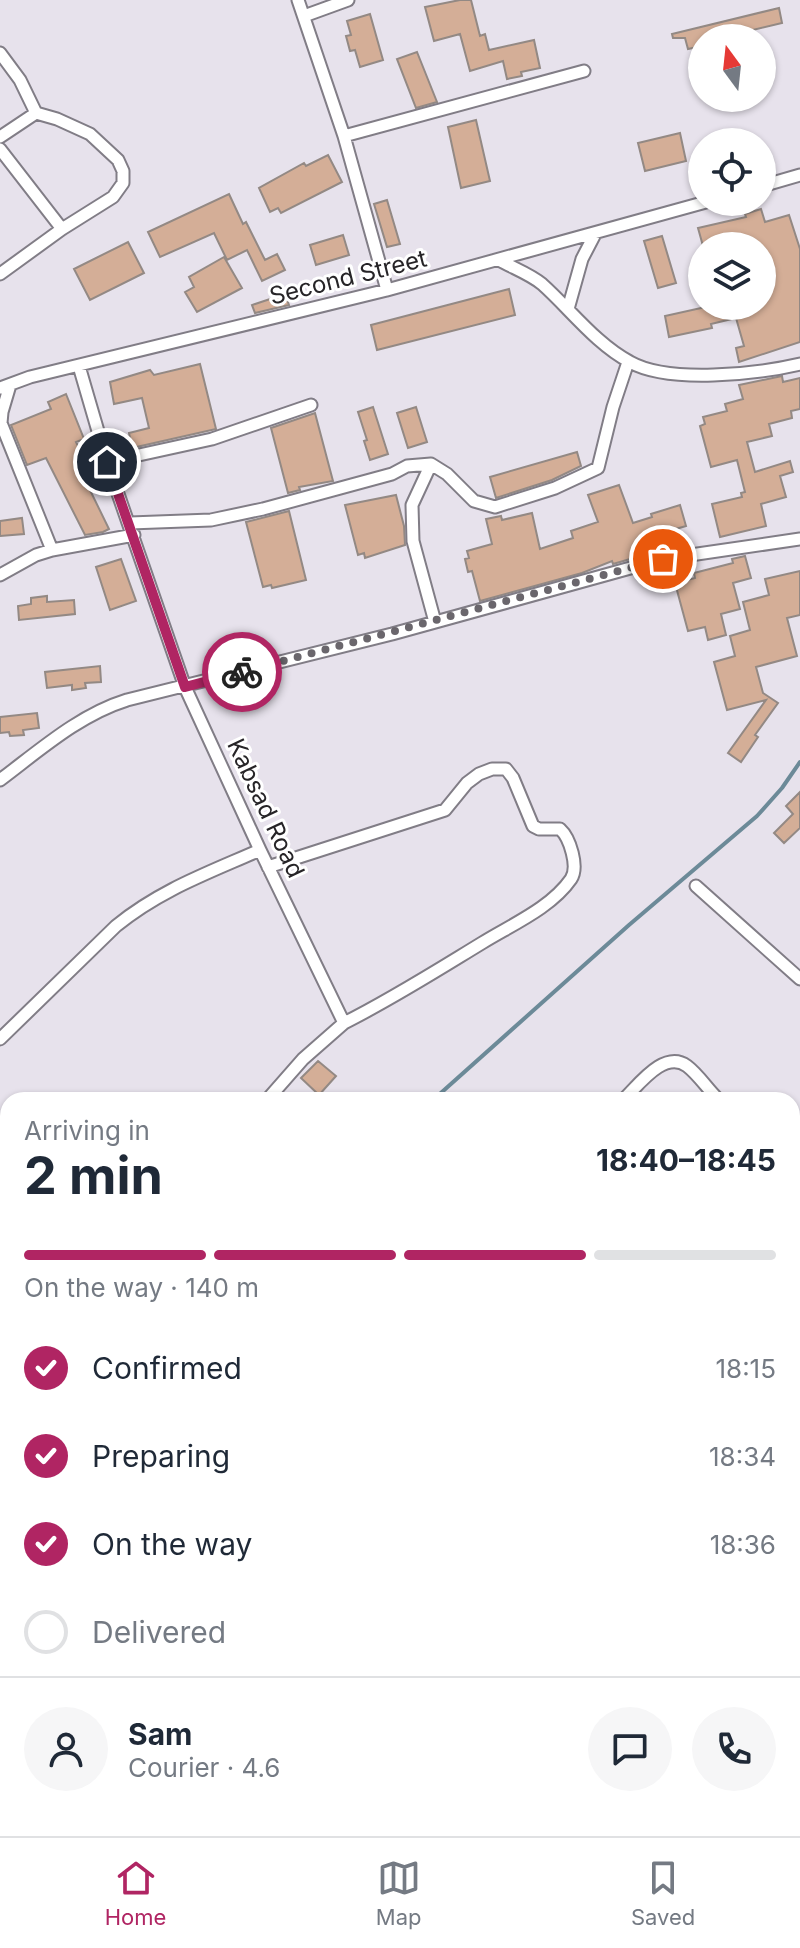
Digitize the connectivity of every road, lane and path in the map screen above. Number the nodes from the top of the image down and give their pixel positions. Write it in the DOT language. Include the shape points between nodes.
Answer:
graph roads {
  1 [pos="298,0"];
  2 [pos="348,0"];
  3 [pos="304,16"];
  4 [pos="0,53"];
  5 [pos="584,71"];
  6 [pos="36,113"];
  7 [pos="344,136"];
  8 [pos="0,137"];
  9 [pos="0,149"];
  10 [pos="800,175"];
  11 [pos="776,182"];
  12 [pos="688,207"];
  13 [pos="62,229"];
  14 [pos="595,234"];
  15 [pos="499,260"];
  16 [pos="0,274"];
  17 [pos="387,290"];
  18 [pos="568,309"];
  19 [pos="628,362"];
  20 [pos="800,364"];
  21 [pos="79,366"];
  22 [pos="5,387"];
  23 [pos="311,405"];
  24 [pos="107,462"];
  25 [pos="431,464"];
  26 [pos="132,529"];
  27 [pos="800,539"];
  28 [pos="52,550"];
  29 [pos="0,575"];
  30 [pos="435,622"];
  31 [pos="185,687"];
  32 [pos="0,780"];
  33 [pos="260,850"];
  34 [pos="268,867"];
  35 [pos="696,886"];
  36 [pos="800,979"];
  37 [pos="344,1023"];
  38 [pos="0,1039"];
  39 [pos="274,1092"];
  40 [pos="631,1092"];
  41 [pos="711,1092"];
  1 -- 3 [label="street"];
  2 -- 3 [label="street"];
  3 -- 7 [label="street"];
  4 -- 6 [label="street"];
  5 -- 7 [label="street"];
  6 -- 8 [label="street"];
  6 -- 13 [label="street" via="90,134 123,171 123,183 113,197"];
  7 -- 17 [label="street"];
  9 -- 13 [label="street"];
  10 -- 11 [label="street"];
  12 -- 14 [label="street, Second Street"];
  13 -- 16 [label="street"];
  14 -- 15 [label="street, Second Street"];
  14 -- 18 [label="street"];
  15 -- 17 [label="street, Second Street"];
  15 -- 18 [label="street" via="539,282"];
  17 -- 21 [label="street, Second Street"];
  18 -- 19 [label="street"];
  19 -- 20 [label="street" via="646,370 696,374 762,373"];
  19 -- 25 [label="street" via="604,453 592,472 495,507 474,501"];
  21 -- 22 [label="street, Second Street"];
  21 -- 24 [label="street, Kabsad Road"];
  22 -- 28 [label="street" via="1,423"];
  23 -- 24 [label="street" via="212,439"];
  24 -- 26 [label="street, Kabsad Road"];
  25 -- 26 [label="street" via="407,466 263,509"];
  25 -- 30 [label="street" via="412,516 413,541"];
  26 -- 28 [label="street"];
  26 -- 31 [label="street, Kabsad Road"];
  27 -- 30 [label="street" via="663,559"];
  28 -- 29 [label="street"];
  30 -- 31 [label="street"];
  31 -- 32 [label="street" via="105,707"];
  31 -- 33 [label="street, Kabsad Road"];
  33 -- 34 [label="street, Kabsad Road"];
  33 -- 38 [label="street" via="164,891 136,910"];
  34 -- 37 [label="street, Kabsad Road"];
  34 -- 37 [label="street" via="445,810 467,783 492,769 506,769 513,778 533,826 566,834 575,870 544,905 427,979"];
  35 -- 36 [label="street"];
  37 -- 39 [label="street"];
  40 -- 41 [label="street" via="669,1062 685,1064"];
}
